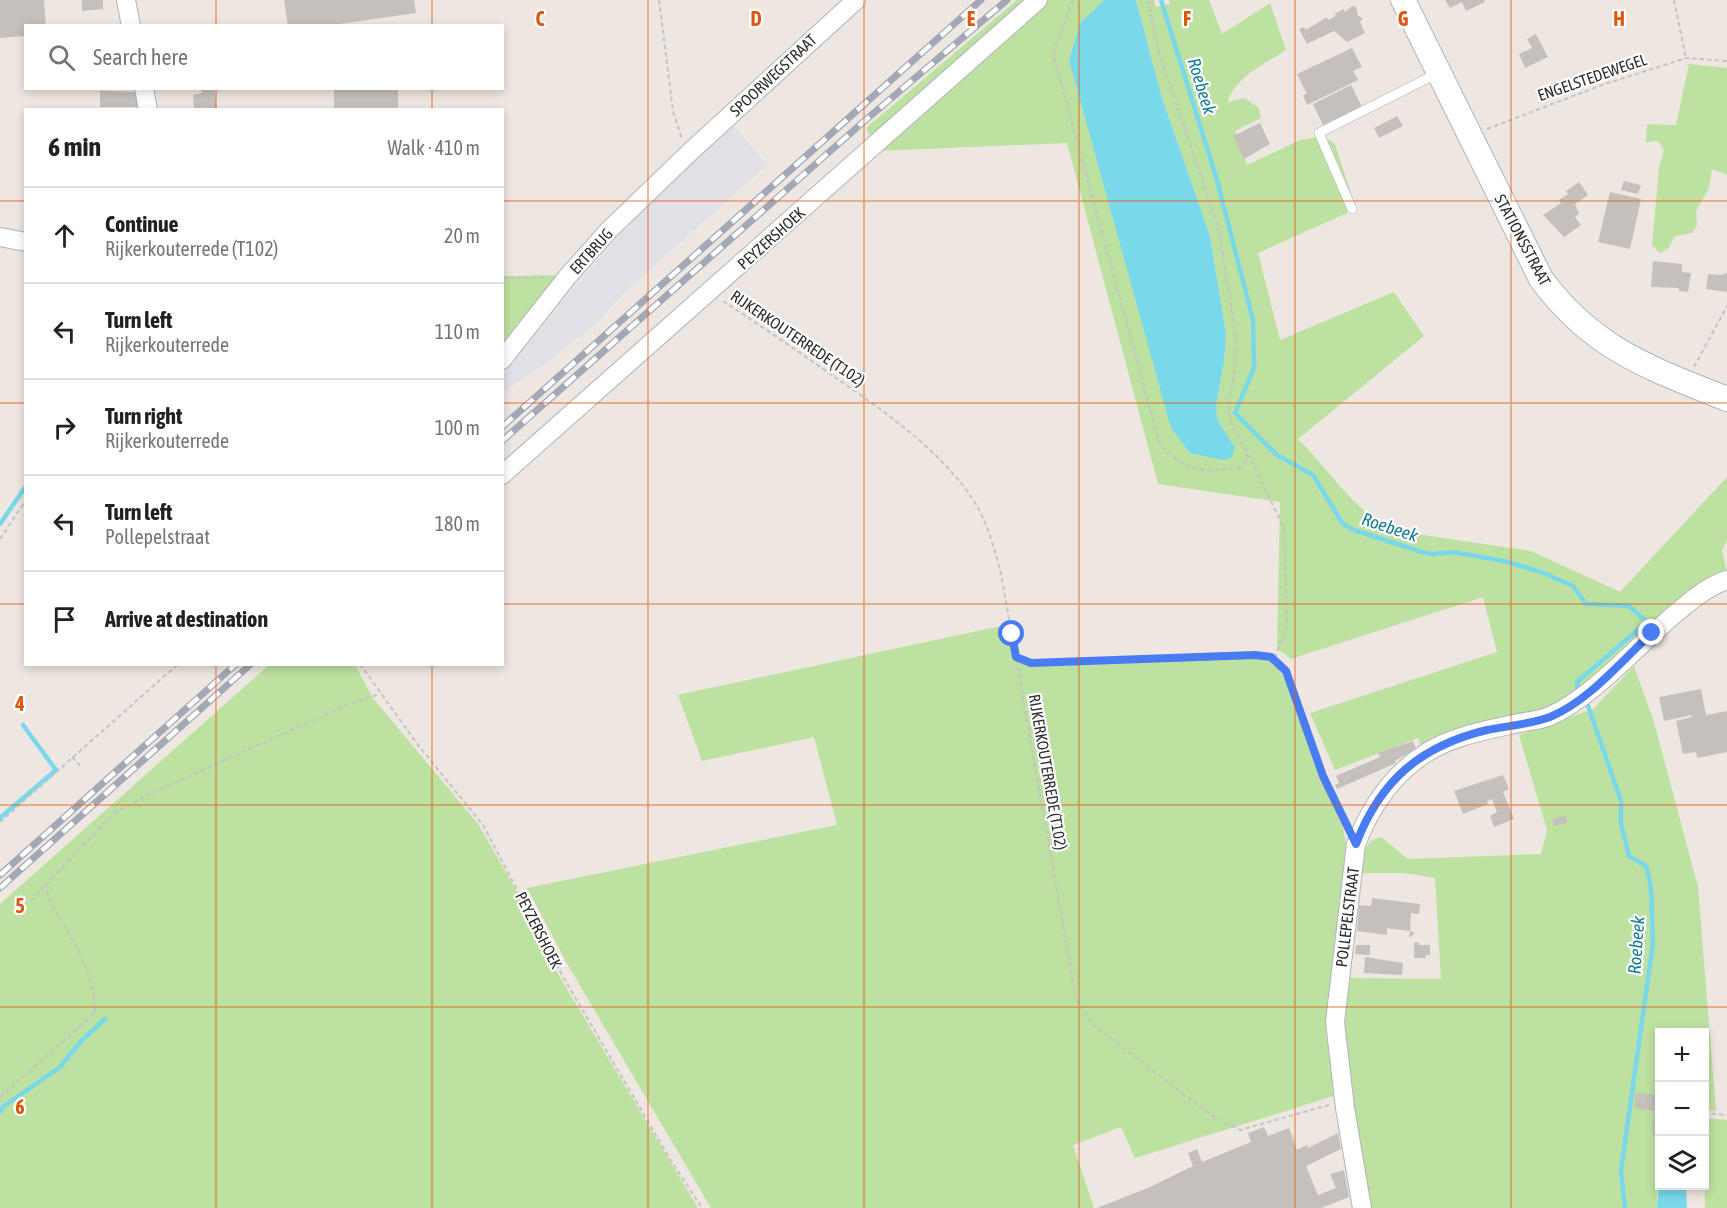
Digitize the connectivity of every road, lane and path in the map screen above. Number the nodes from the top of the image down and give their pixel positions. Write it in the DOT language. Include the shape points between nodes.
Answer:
graph roads {
  1 [pos="126,0"];
  2 [pos="659,0"];
  3 [pos="856,0"];
  4 [pos="1038,0"];
  5 [pos="1073,0"];
  6 [pos="1148,0"];
  7 [pos="1403,0"];
  8 [pos="1674,0"];
  9 [pos="131,24"];
  10 [pos="1686,58"];
  11 [pos="1727,61"];
  12 [pos="1438,73"];
  13 [pos="144,90"];
  14 [pos="148,108"];
  15 [pos="1470,137"];
  16 [pos="690,152"];
  17 [pos="1352,209"];
  18 [pos="0,237"];
  19 [pos="24,242"];
  20 [pos="568,276"];
  21 [pos="504,278"];
  22 [pos="710,292"];
  23 [pos="1727,306"];
  24 [pos="504,357"];
  25 [pos="1686,383"];
  26 [pos="1727,399"];
  27 [pos="1248,454"];
  28 [pos="504,473"];
  29 [pos="24,503"];
  30 [pos="0,539"];
  31 [pos="1727,580"];
  32 [pos="1016,657"];
  33 [pos="1274,660"];
  34 [pos="176,666"];
  35 [pos="361,666"];
  36 [pos="380,694"];
  37 [pos="72,757"];
  38 [pos="82,768"];
  39 [pos="0,822"];
  40 [pos="1356,844"];
  41 [pos="46,884"];
  42 [pos="31,901"];
  43 [pos="0,1097"];
  44 [pos="1344,1100"];
  45 [pos="1709,1113"];
  46 [pos="1727,1115"];
  47 [pos="702,1208"];
  48 [pos="1362,1208"];
  1 -- 9 [label="street"];
  2 -- 16 [label="path" via="673,111 679,136"];
  3 -- 16 [label="street, SPOORWEGSTRAAT"];
  4 -- 22 [label="street, PEYZERSHOEK"];
  5 -- 27 [label="path" via="1054,57 1160,445 1178,463 1205,472 1243,467"];
  6 -- 27 [label="path" via="1158,50 1218,226 1236,337 1228,405 1232,426"];
  7 -- 12 [label="street, STATIONSSTRAAT"];
  8 -- 10 [label="path"];
  10 -- 11 [label="path, ENGELSTEDEWEGEL"];
  10 -- 15 [label="path, ENGELSTEDEWEGEL" via="1602,85"];
  12 -- 15 [label="street, STATIONSSTRAAT"];
  12 -- 17 [label="lane" via="1319,133"];
  13 -- 14 [label="street"];
  15 -- 25 [label="street, STATIONSSTRAAT" via="1541,279 1560,304 1609,346"];
  16 -- 20 [label="street, ERTBRUG" via="609,230"];
  18 -- 19 [label="street"];
  20 -- 21 [label="path"];
  20 -- 24 [label="street, ERTBRUG"];
  22 -- 28 [label="street, PEYZERSHOEK"];
  22 -- 32 [label="path, RIJKERKOUTERREDE (T102)" via="871,402 921,442 965,487 990,531"];
  23 -- 25 [label="path"];
  25 -- 26 [label="street, STATIONSSTRAAT"];
  27 -- 33 [label="path" via="1284,528 1287,627"];
  29 -- 30 [label="path"];
  31 -- 40 [label="street, POLLEPELSTRAAT" via="1687,604 1581,697 1550,717 1484,731 1424,754 1399,773 1380,795"];
  32 -- 33 [label="path" via="1031,663 1255,655"];
  32 -- 44 [label="path, RIJKERKOUTERREDE (T102)" via="1076,998 1092,1024 1211,1115 1240,1130"];
  33 -- 40 [label="path" via="1286,671 1323,776"];
  34 -- 37 [label="path"];
  35 -- 36 [label="path, PEYZERSHOEK"];
  36 -- 41 [label="path" via="350,704 113,814"];
  36 -- 47 [label="path, PEYZERSHOEK" via="483,825 562,975"];
  37 -- 38 [label="path"];
  37 -- 39 [label="path"];
  40 -- 44 [label="street, POLLEPELSTRAAT" via="1335,1022"];
  41 -- 42 [label="path"];
  41 -- 43 [label="path" via="46,894 70,934 95,992 95,1013"];
  44 -- 48 [label="street, POLLEPELSTRAAT"];
  45 -- 46 [label="path"];
}
